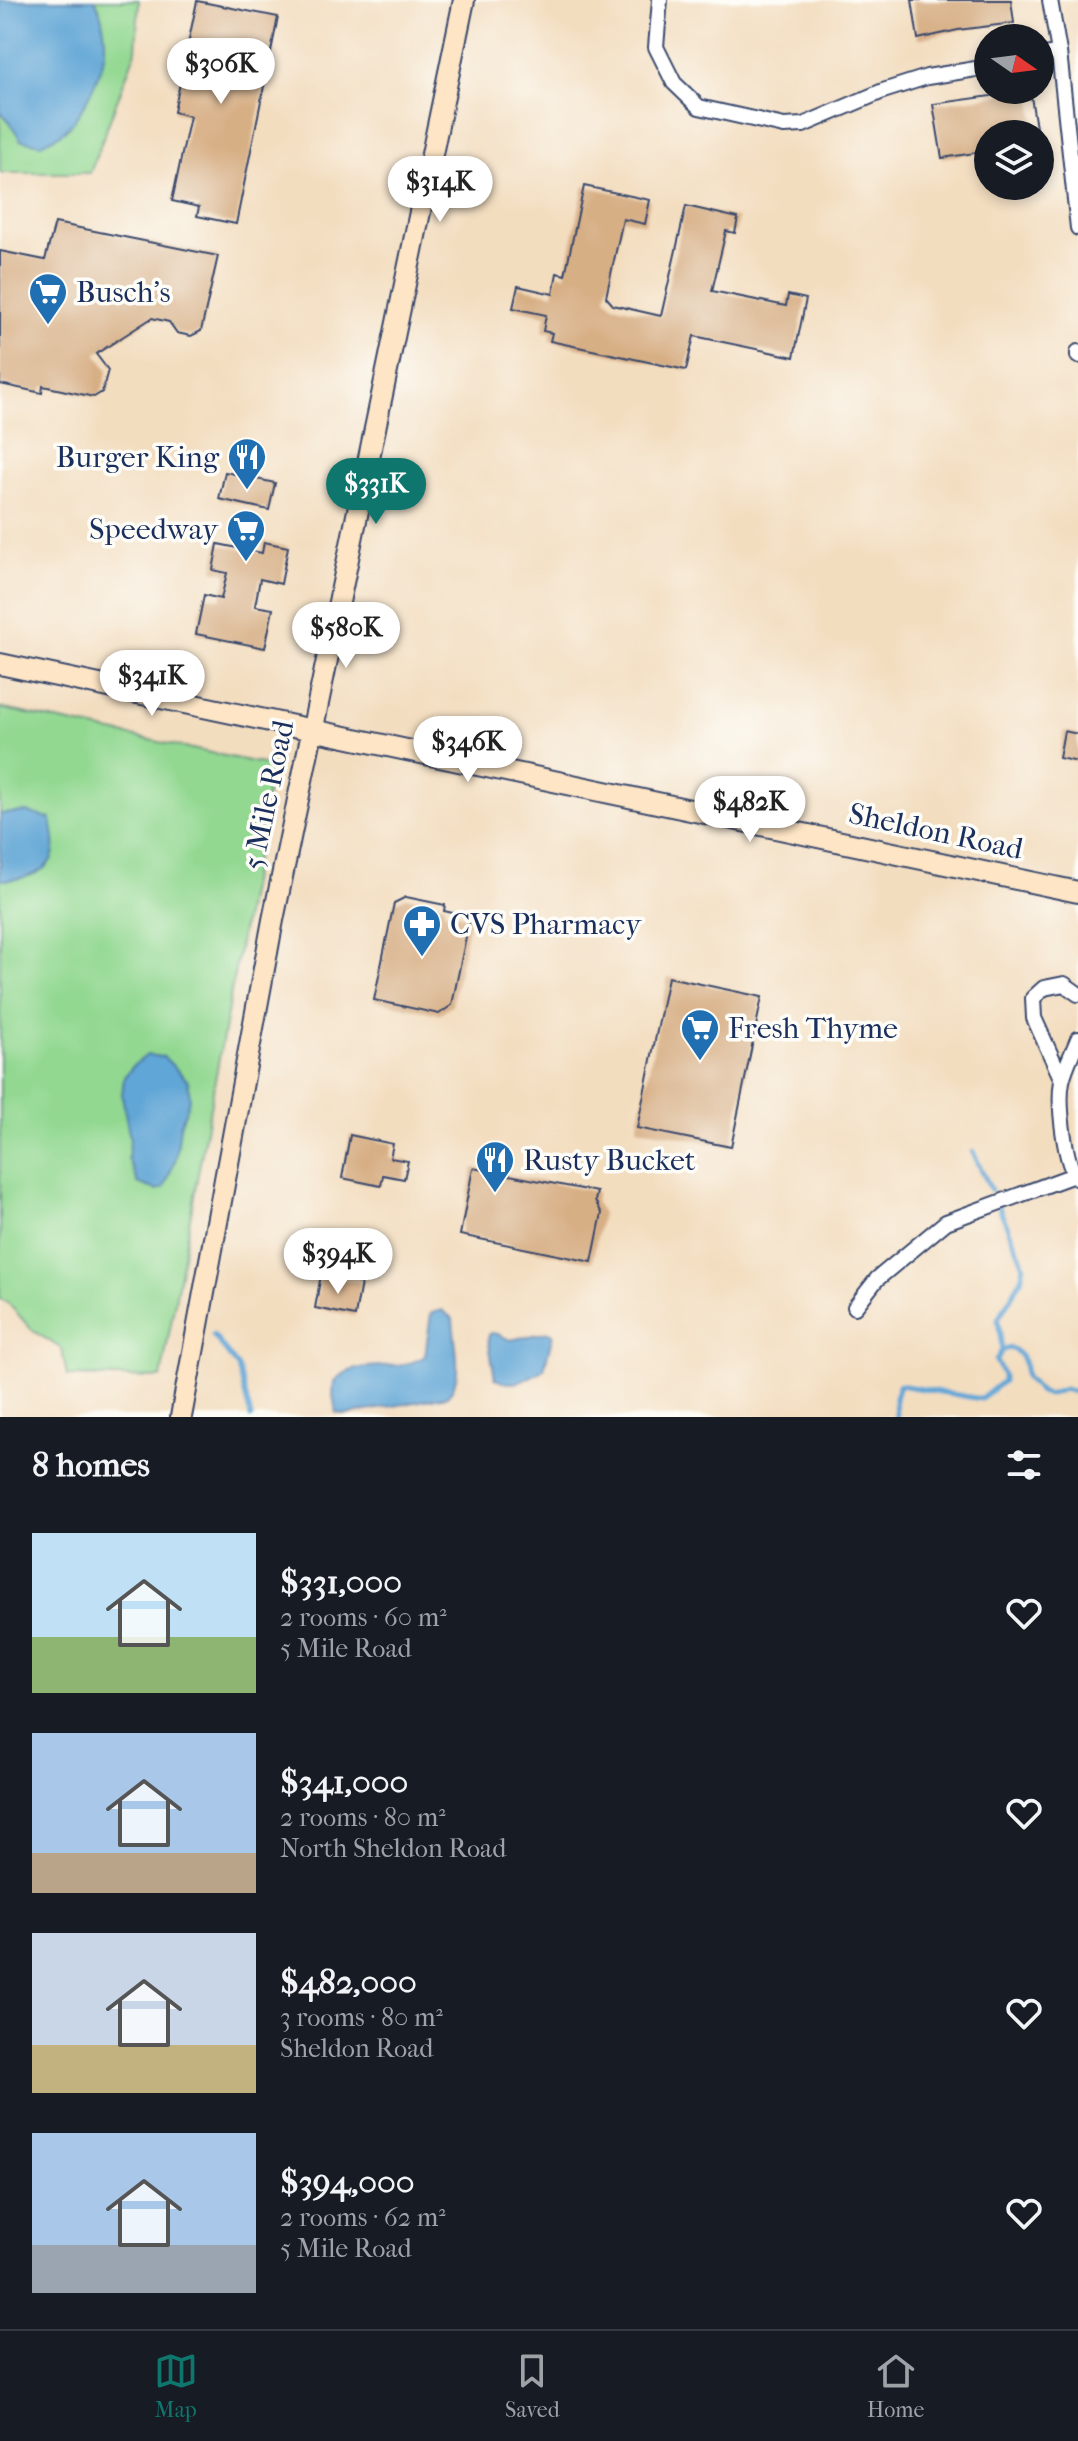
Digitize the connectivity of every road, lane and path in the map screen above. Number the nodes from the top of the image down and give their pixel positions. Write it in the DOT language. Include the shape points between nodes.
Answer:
graph roads {
  1 [pos="464,0"];
  2 [pos="660,0"];
  3 [pos="1050,0"];
  4 [pos="1059,52"];
  5 [pos="1054,53"];
  6 [pos="974,69"];
  7 [pos="1078,228"];
  8 [pos="0,664"];
  9 [pos="312,728"];
  10 [pos="1078,892"];
  11 [pos="1078,994"];
  12 [pos="1078,1039"];
  13 [pos="1062,1080"];
  14 [pos="1076,1177"];
  15 [pos="855,1307"];
  16 [pos="181,1417"];
  1 -- 9 [label="street, 5 Mile Road"];
  2 -- 6 [label="street" via="656,47 674,83 699,107 784,126 803,125 927,77"];
  3 -- 4 [label="street"];
  4 -- 5 [label="street"];
  4 -- 7 [label="street"];
  8 -- 9 [label="street, Sheldon Road"];
  9 -- 10 [label="street, Sheldon Road"];
  9 -- 16 [label="street, 5 Mile Road"];
  11 -- 13 [label="street" via="1064,984 1044,988 1033,998 1034,1018"];
  12 -- 13 [label="street"];
  13 -- 14 [label="street" via="1061,1109"];
  14 -- 15 [label="street" via="946,1222 877,1279"];
}
